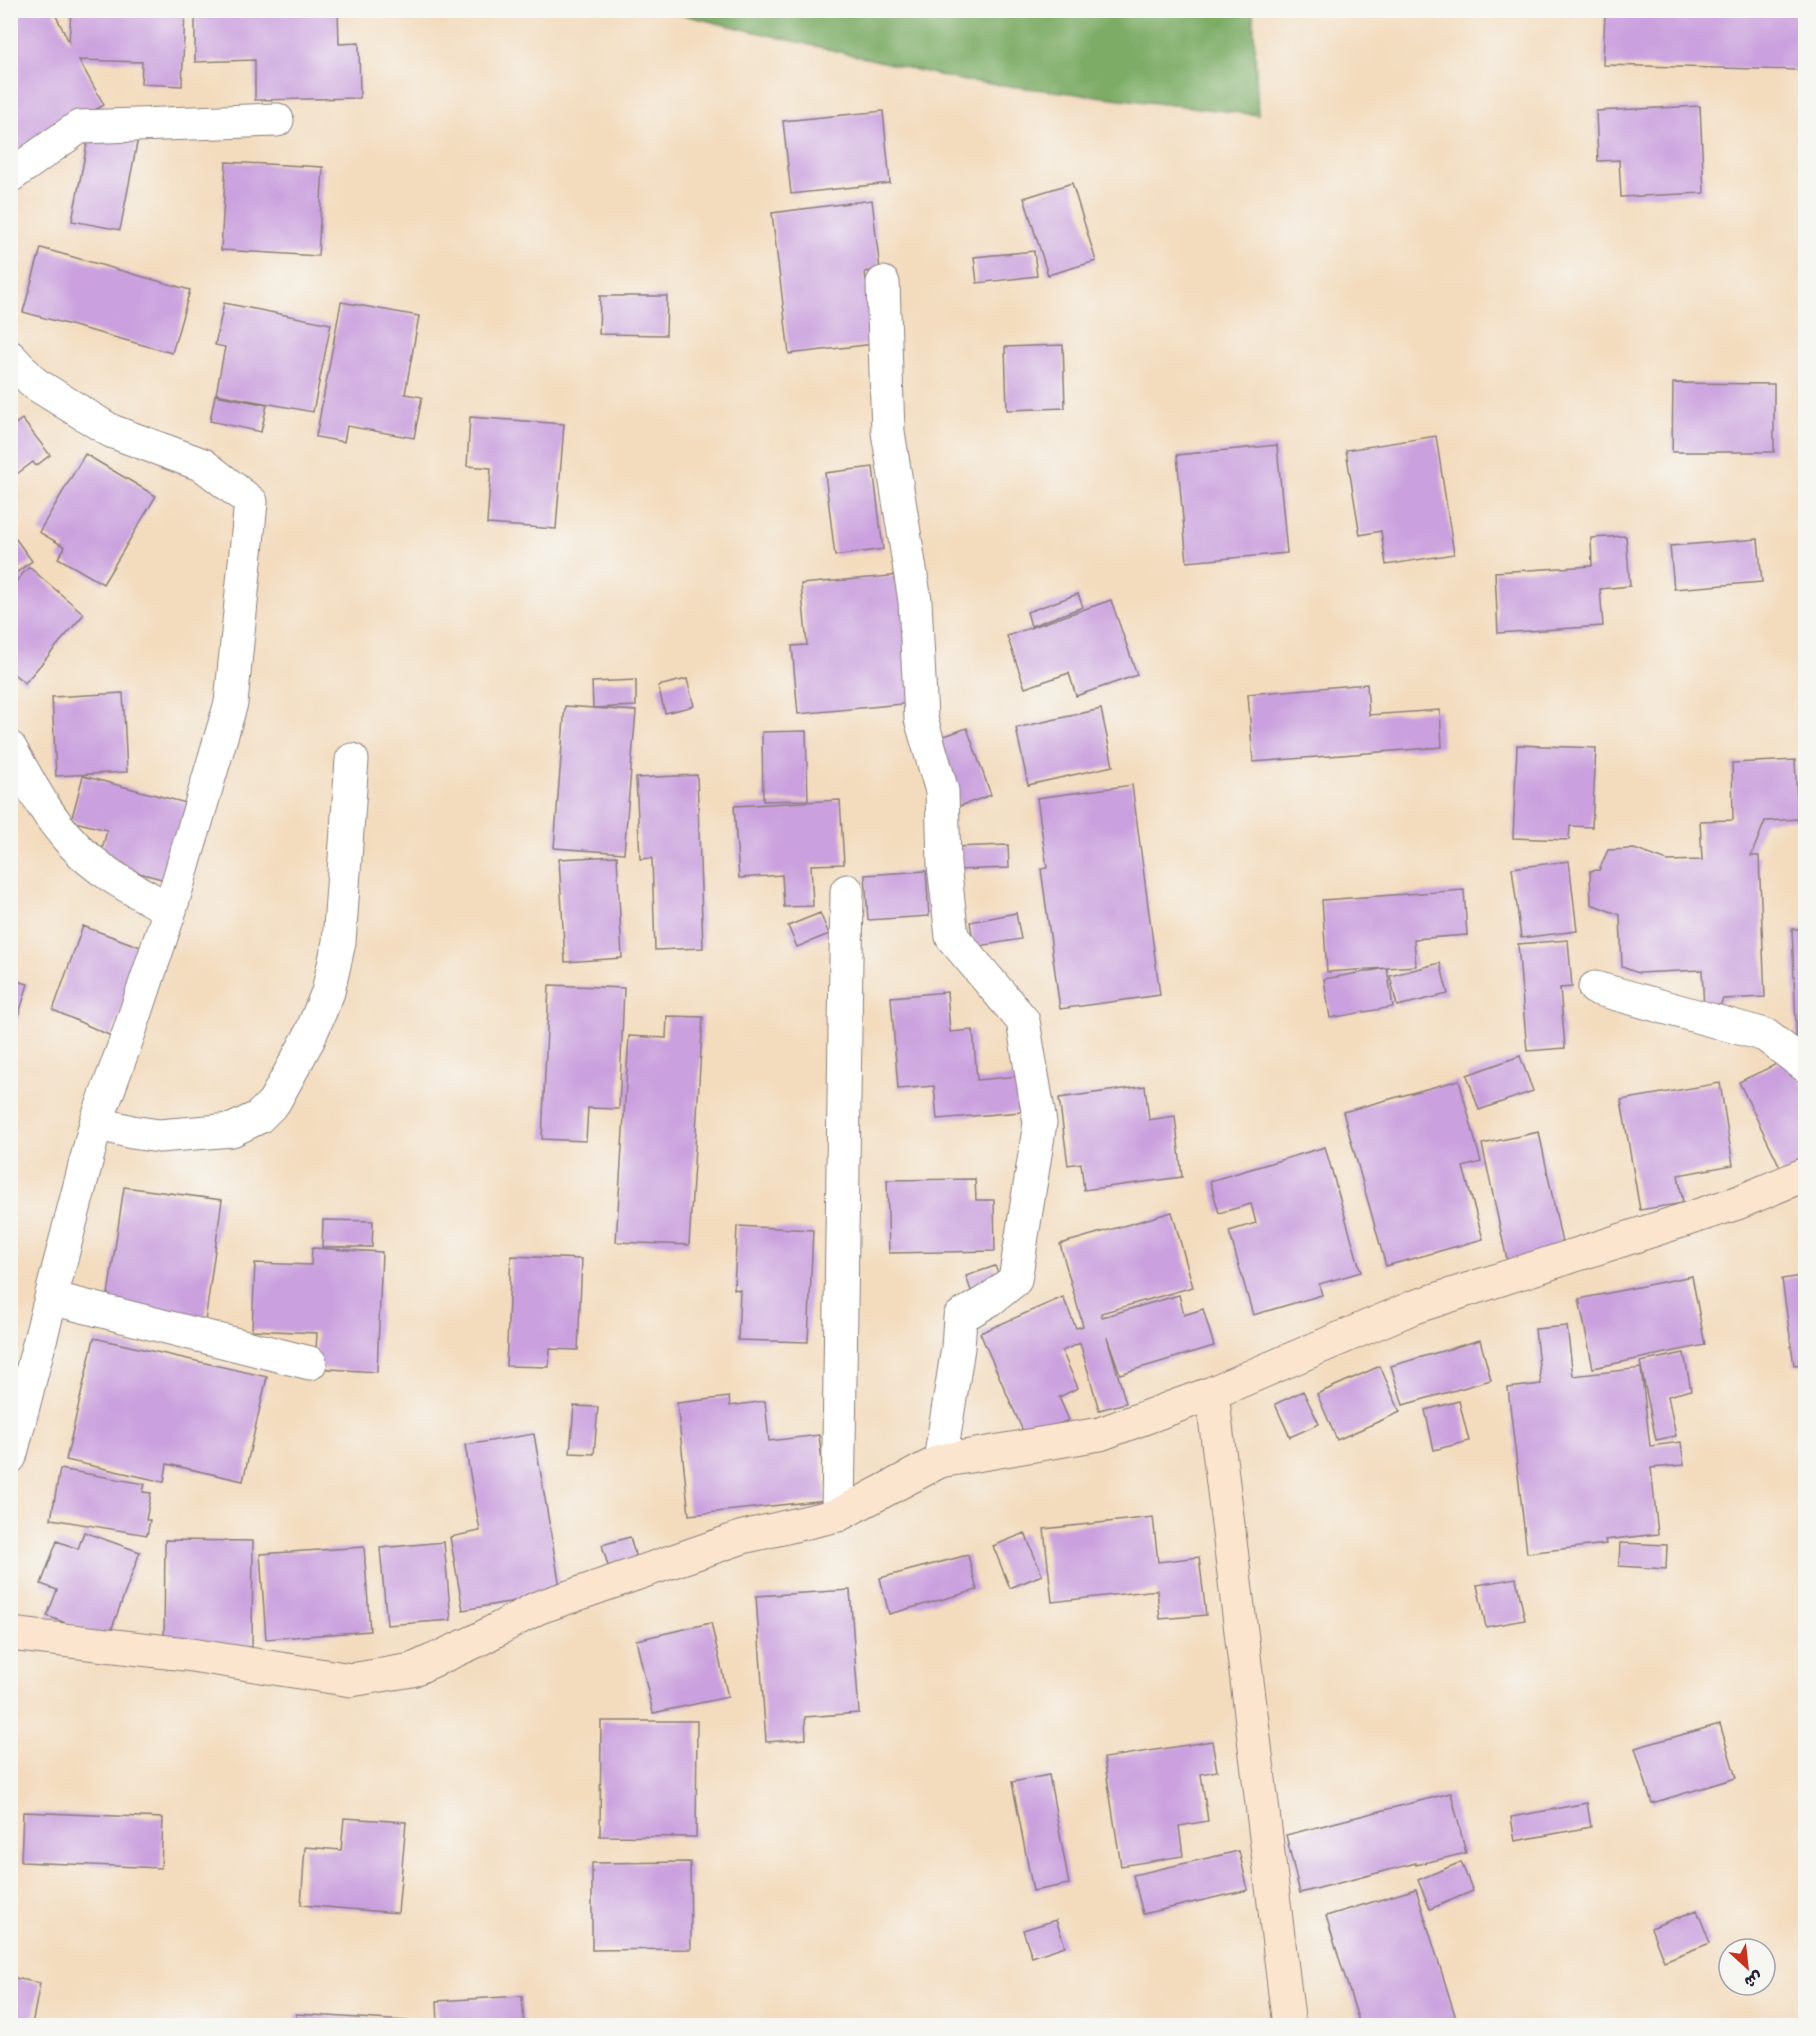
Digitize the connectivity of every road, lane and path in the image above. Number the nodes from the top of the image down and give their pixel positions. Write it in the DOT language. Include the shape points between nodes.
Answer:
graph roads {
  1 [pos="277,120"];
  2 [pos="10,176"];
  3 [pos="883,284"];
  4 [pos="10,357"];
  5 [pos="10,748"];
  6 [pos="352,760"];
  7 [pos="847,891"];
  8 [pos="170,910"];
  9 [pos="1595,987"];
  10 [pos="1806,1066"];
  11 [pos="96,1123"];
  12 [pos="1806,1174"];
  13 [pos="51,1298"];
  14 [pos="310,1363"];
  15 [pos="1212,1393"];
  16 [pos="10,1457"];
  17 [pos="940,1461"];
  18 [pos="838,1515"];
  19 [pos="10,1634"];
  20 [pos="1289,2025"];
  1 -- 2 [label="street" via="79,127"];
  3 -- 17 [label="street" via="888,432 915,601 921,719 942,791 944,865 952,937 1023,1021 1040,1123 1016,1280 960,1317"];
  4 -- 8 [label="street" via="33,383 111,431 203,465 251,502 231,704"];
  5 -- 8 [label="street" via="50,816 76,847 109,875"];
  6 -- 11 [label="street" via="339,942 328,992 309,1038 274,1102 259,1117 232,1130 159,1136"];
  7 -- 18 [label="street"];
  8 -- 11 [label="street"];
  9 -- 10 [label="street" via="1765,1035"];
  11 -- 13 [label="street"];
  12 -- 15 [label="street" via="1737,1203 1414,1307"];
  13 -- 14 [label="street"];
  13 -- 16 [label="street"];
  15 -- 17 [label="street" via="1100,1434"];
  15 -- 20 [label="street"];
  17 -- 18 [label="street"];
  18 -- 19 [label="street" via="743,1537 537,1608 412,1670 351,1680 185,1654"];
}
